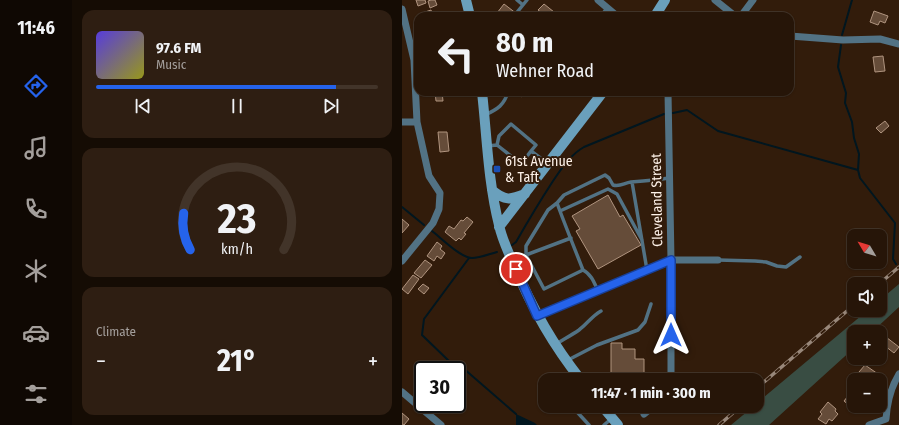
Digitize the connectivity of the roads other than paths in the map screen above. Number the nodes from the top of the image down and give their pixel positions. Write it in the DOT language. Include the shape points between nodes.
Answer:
graph roads {
  1 [pos="466,0"];
  2 [pos="517,0"];
  3 [pos="527,0"];
  4 [pos="598,0"];
  5 [pos="665,0"];
  6 [pos="715,0"];
  7 [pos="753,0"];
  8 [pos="523,5"];
  9 [pos="607,8"];
  10 [pos="402,10"];
  11 [pos="469,12"];
  12 [pos="517,12"];
  13 [pos="604,12"];
  14 [pos="612,12"];
  15 [pos="658,12"];
  16 [pos="730,12"];
  17 [pos="744,12"];
  18 [pos="794,36"];
  19 [pos="899,44"];
  20 [pos="414,60"];
  21 [pos="416,96"];
  22 [pos="482,96"];
  23 [pos="507,96"];
  24 [pos="600,96"];
  25 [pos="668,96"];
  26 [pos="484,115"];
  27 [pos="402,122"];
  28 [pos="417,122"];
  29 [pos="486,143"];
  30 [pos="497,145"];
  31 [pos="532,151"];
  32 [pos="548,164"];
  33 [pos="669,178"];
  34 [pos="632,182"];
  35 [pos="492,190"];
  36 [pos="525,194"];
  37 [pos="556,203"];
  38 [pos="560,211"];
  39 [pos="499,227"];
  40 [pos="571,238"];
  41 [pos="642,240"];
  42 [pos="526,255"];
  43 [pos="800,257"];
  44 [pos="512,260"];
  45 [pos="671,260"];
  46 [pos="718,260"];
  47 [pos="402,261"];
  48 [pos="583,270"];
  49 [pos="648,271"];
  50 [pos="598,291"];
  51 [pos="651,304"];
  52 [pos="601,311"];
  53 [pos="537,316"];
  54 [pos="555,344"];
  55 [pos="567,361"];
  56 [pos="576,373"];
  57 [pos="671,373"];
  58 [pos="899,374"];
  59 [pos="402,392"];
  60 [pos="579,413"];
  61 [pos="608,413"];
  62 [pos="615,422"];
  63 [pos="887,422"];
  64 [pos="441,425"];
  65 [pos="588,425"];
  66 [pos="604,425"];
  67 [pos="869,425"];
  1 -- 11 [label="main road"];
  2 -- 8 [label="lane"];
  3 -- 8 [label="lane"];
  4 -- 9 [label="street"];
  5 -- 15 [label="main road"];
  6 -- 16 [label="street"];
  7 -- 17 [label="street"];
  8 -- 12 [label="lane"];
  9 -- 13 [label="lane"];
  9 -- 14 [label="street"];
  10 -- 20 [label="street"];
  18 -- 19 [label="street" via="843,40 880,39"];
  21 -- 28 [label="street"];
  22 -- 26 [label="main road"];
  23 -- 26 [label="lane" via="500,108"];
  24 -- 32 [label="main road"];
  25 -- 33 [label="street, Cleveland Street"];
  26 -- 29 [label="main road"];
  27 -- 28 [label="street"];
  28 -- 47 [label="street" via="429,176 440,193 439,209 432,223"];
  29 -- 30 [label="lane"];
  29 -- 35 [label="main road"];
  30 -- 31 [label="lane" via="521,164"];
  30 -- 31 [label="lane" via="499,136 510,124 536,145"];
  31 -- 32 [label="lane"];
  32 -- 36 [label="main road"];
  33 -- 34 [label="lane"];
  33 -- 45 [label="street, Cleveland Street"];
  34 -- 37 [label="lane" via="618,187 605,175 564,195"];
  34 -- 41 [label="lane"];
  35 -- 36 [label="main road" via="500,197 507,198"];
  35 -- 39 [label="main road"];
  36 -- 39 [label="main road"];
  37 -- 38 [label="lane"];
  37 -- 42 [label="lane" via="548,210 526,246"];
  38 -- 40 [label="lane"];
  38 -- 41 [label="lane" via="608,189 617,194"];
  39 -- 44 [label="main road"];
  40 -- 42 [label="lane"];
  40 -- 48 [label="lane"];
  41 -- 49 [label="lane"];
  42 -- 44 [label="lane"];
  42 -- 48 [label="lane" via="544,289"];
  43 -- 46 [label="lane" via="786,267 766,262"];
  44 -- 53 [label="main road"];
  45 -- 46 [label="street"];
  45 -- 49 [label="street"];
  45 -- 57 [label="street, Cleveland Street"];
  48 -- 50 [label="lane" via="591,276"];
  49 -- 50 [label="street"];
  50 -- 53 [label="street"];
  51 -- 55 [label="lane" via="645,322 638,330 597,345"];
  52 -- 54 [label="lane" via="579,330"];
  53 -- 54 [label="main road"];
  54 -- 55 [label="main road"];
  55 -- 56 [label="main road"];
  58 -- 63 [label="street" via="887,406"];
  59 -- 64 [label="street"];
  60 -- 65 [label="lane"];
  61 -- 62 [label="main road"];
  62 -- 66 [label="lane"];
  63 -- 67 [label="street"];
}
